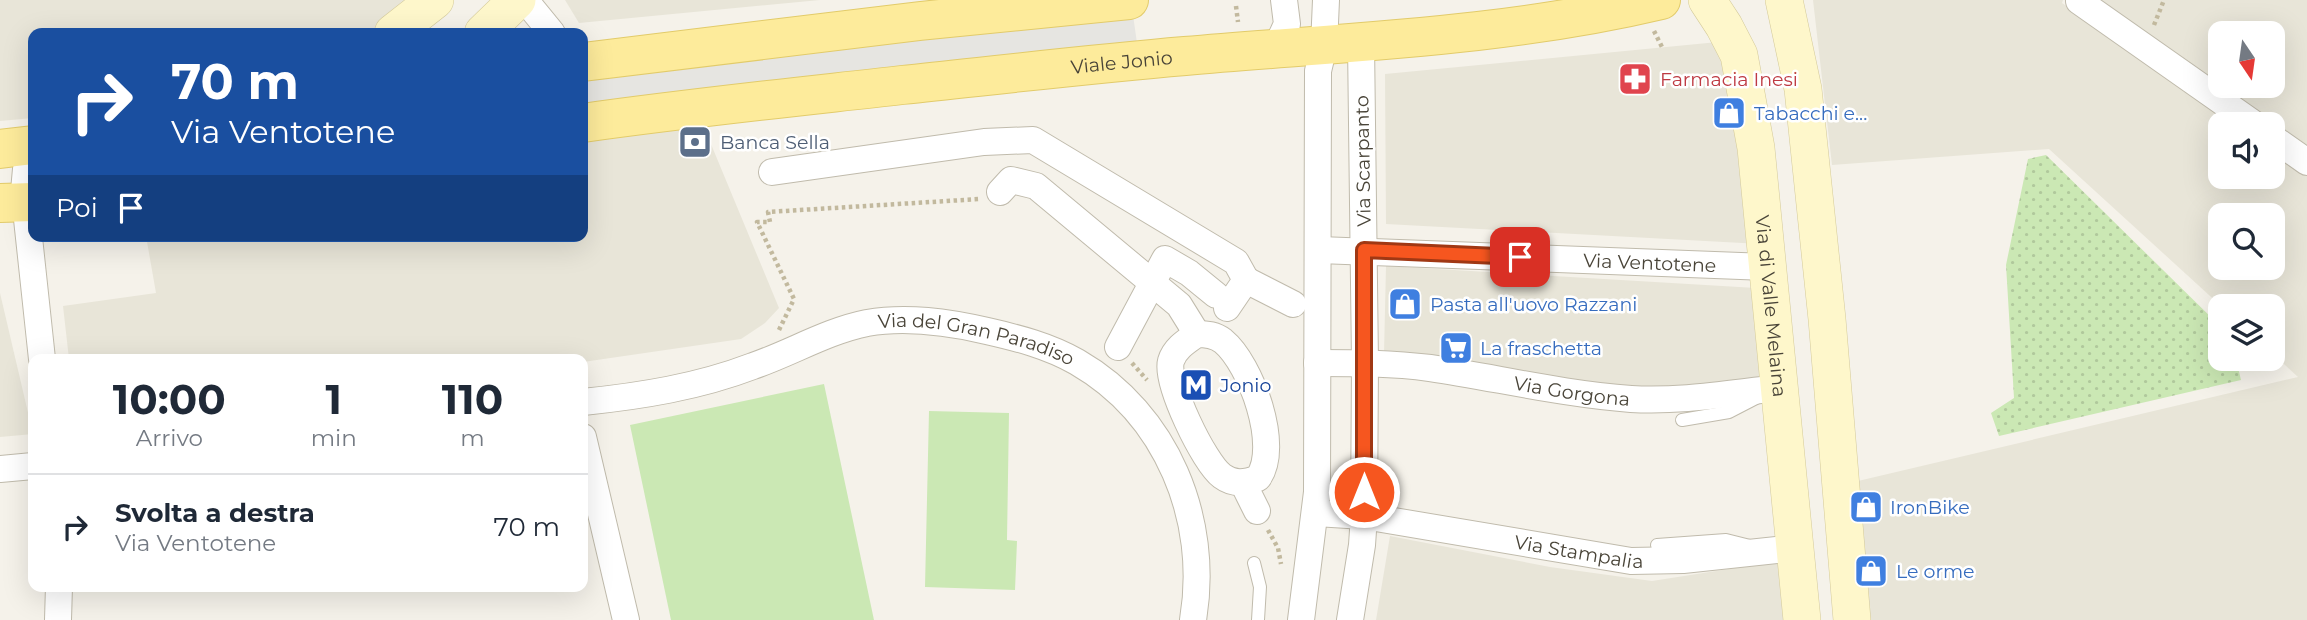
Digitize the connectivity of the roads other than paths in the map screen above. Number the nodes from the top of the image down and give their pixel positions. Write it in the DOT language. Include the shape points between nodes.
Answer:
graph roads {
  1 [pos="435,0"];
  2 [pos="517,0"];
  3 [pos="525,0"];
  4 [pos="1129,0"];
  5 [pos="1284,0"];
  6 [pos="1326,0"];
  7 [pos="1661,0"];
  8 [pos="1707,0"];
  9 [pos="1784,0"];
  10 [pos="2079,1"];
  11 [pos="1021,6"];
  12 [pos="399,28"];
  13 [pos="488,28"];
  14 [pos="548,28"];
  15 [pos="1342,44"];
  16 [pos="1276,48"];
  17 [pos="588,61"];
  18 [pos="1805,111"];
  19 [pos="2237,112"];
  20 [pos="588,122"];
  21 [pos="28,146"];
  22 [pos="2285,146"];
  23 [pos="0,149"];
  24 [pos="2307,162"];
  25 [pos="28,166"];
  26 [pos="772,172"];
  27 [pos="1799,181"];
  28 [pos="1000,192"];
  29 [pos="19,203"];
  30 [pos="1319,250"];
  31 [pos="1364,250"];
  32 [pos="1767,267"];
  33 [pos="1246,280"];
  34 [pos="1151,282"];
  35 [pos="1293,304"];
  36 [pos="1197,334"];
  37 [pos="1118,347"];
  38 [pos="41,354"];
  39 [pos="1317,363"];
  40 [pos="1365,363"];
  41 [pos="1775,388"];
  42 [pos="588,401"];
  43 [pos="1682,420"];
  44 [pos="588,458"];
  45 [pos="28,466"];
  46 [pos="0,469"];
  47 [pos="1243,483"];
  48 [pos="1257,511"];
  49 [pos="1316,513"];
  50 [pos="1364,516"];
  51 [pos="1657,545"];
  52 [pos="1779,550"];
  53 [pos="1254,563"];
  54 [pos="59,592"];
  55 [pos="58,620"];
  56 [pos="626,620"];
  57 [pos="1193,620"];
  58 [pos="1258,620"];
  59 [pos="1301,620"];
  60 [pos="1350,620"];
  61 [pos="1802,620"];
  62 [pos="1852,620"];
  1 -- 12 [label="main road"];
  2 -- 13 [label="main road"];
  3 -- 14 [label="street"];
  4 -- 11 [label="main road"];
  5 -- 16 [label="street" via="1287,24"];
  6 -- 15 [label="street"];
  7 -- 15 [label="main road, Viale Jonio" via="1548,23"];
  8 -- 32 [label="main road, Via di Valle Melaina" via="1732,41 1744,76"];
  9 -- 18 [label="main road"];
  10 -- 19 [label="street"];
  11 -- 17 [label="main road"];
  15 -- 16 [label="main road, Viale Jonio"];
  15 -- 30 [label="street" via="1318,71"];
  15 -- 31 [label="street, Via Scarpanto"];
  16 -- 20 [label="main road, Viale Jonio" via="766,99"];
  18 -- 27 [label="lane"];
  18 -- 62 [label="main road"];
  21 -- 23 [label="main road"];
  22 -- 24 [label="street"];
  25 -- 29 [label="street"];
  26 -- 33 [label="street" via="984,142 1033,140 1219,250 1236,262"];
  28 -- 34 [label="street" via="1011,180 1036,186"];
  29 -- 38 [label="street"];
  30 -- 31 [label="street, Via Ventotene"];
  30 -- 39 [label="street"];
  31 -- 32 [label="street, Via Ventotene"];
  31 -- 40 [label="street, Via Scarpanto"];
  32 -- 41 [label="main road, Via di Valle Melaina"];
  33 -- 34 [label="street" via="1221,302 1189,273 1165,259"];
  33 -- 35 [label="street"];
  34 -- 36 [label="street" via="1179,305"];
  34 -- 37 [label="street"];
  36 -- 47 [label="street" via="1173,356 1171,380 1211,466 1224,478"];
  36 -- 47 [label="street" via="1216,337 1233,352 1257,402 1267,443 1266,464 1258,478"];
  39 -- 40 [label="street"];
  39 -- 49 [label="street"];
  40 -- 41 [label="street, Via Gorgona" via="1633,399"];
  40 -- 50 [label="street, Via Scarpanto"];
  41 -- 43 [label="lane" via="1729,412"];
  41 -- 52 [label="main road, Via di Valle Melaina"];
  42 -- 57 [label="street, Via del Gran Paradiso" via="702,382 847,328 883,321 957,324 1048,348 1078,362 1138,414 1181,483 1194,528 1197,577"];
  44 -- 56 [label="street"];
  45 -- 46 [label="street"];
  47 -- 48 [label="street"];
  49 -- 50 [label="street, Via Stampalia"];
  49 -- 59 [label="street"];
  50 -- 52 [label="street, Via Stampalia" via="1631,561"];
  50 -- 60 [label="street, Via Scarpanto"];
  51 -- 52 [label="lane" via="1726,540"];
  52 -- 61 [label="main road, Via di Valle Melaina"];
  53 -- 58 [label="lane" via="1260,587"];
  54 -- 55 [label="street"];
}
